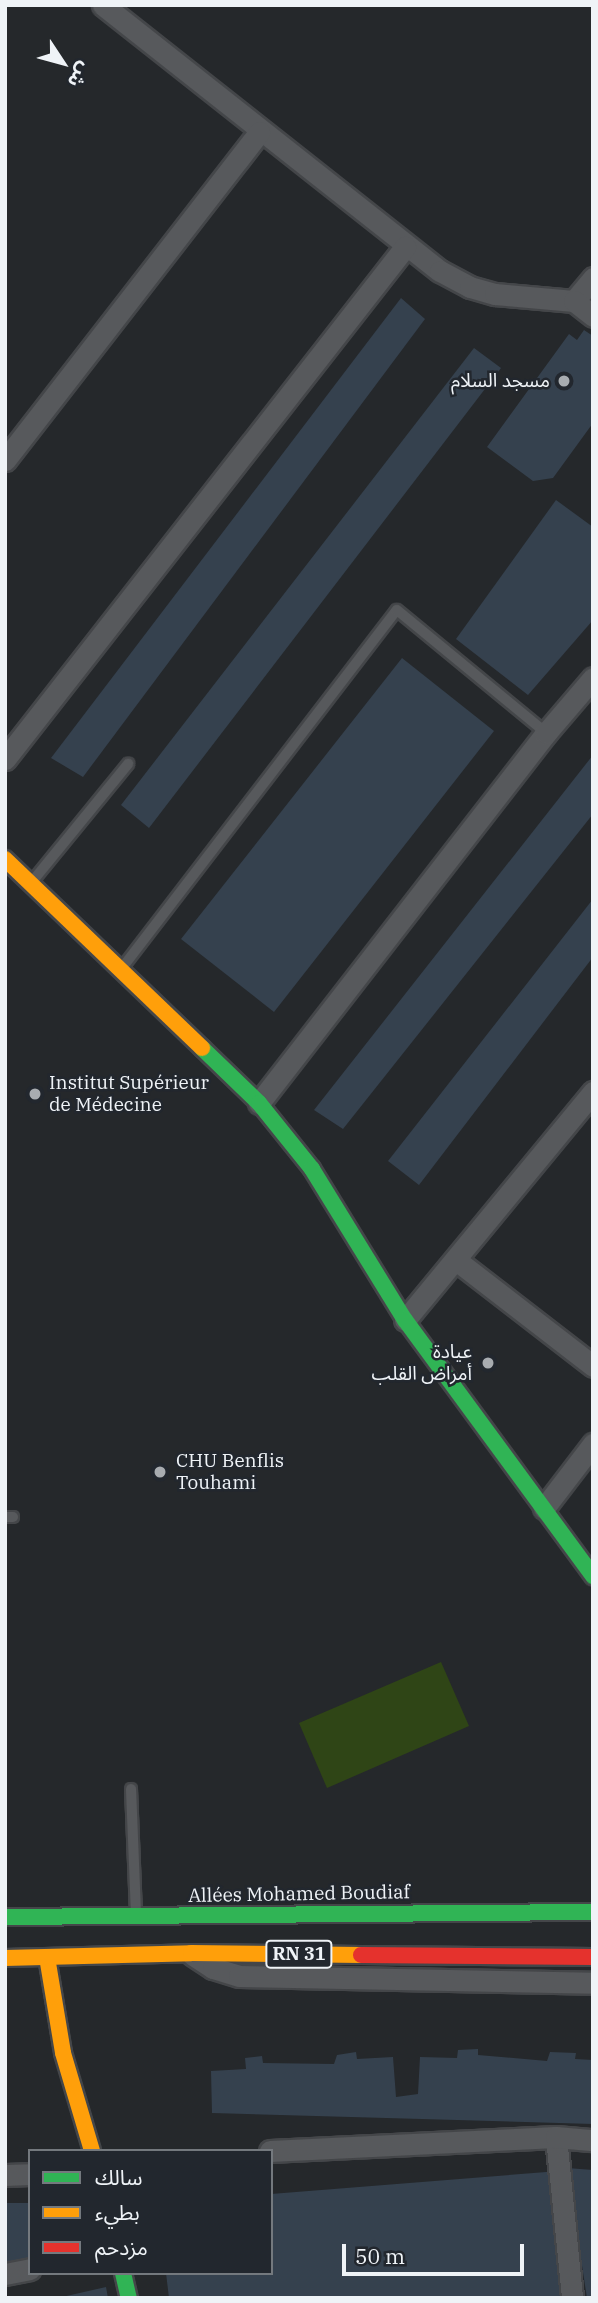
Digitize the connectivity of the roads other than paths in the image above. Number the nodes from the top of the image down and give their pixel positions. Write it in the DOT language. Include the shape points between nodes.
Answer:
graph roads {
  1 [pos="103,5"];
  2 [pos="259,131"];
  3 [pos="405,247"];
  4 [pos="593,278"];
  5 [pos="574,301"];
  6 [pos="593,316"];
  7 [pos="5,460"];
  8 [pos="593,678"];
  9 [pos="546,733"];
  10 [pos="5,760"];
  11 [pos="128,764"];
  12 [pos="5,859"];
  13 [pos="30,885"];
  14 [pos="120,971"];
  15 [pos="593,1092"];
  16 [pos="259,1103"];
  17 [pos="456,1260"];
  18 [pos="405,1320"];
  19 [pos="593,1366"];
  20 [pos="593,1444"];
  21 [pos="544,1508"];
  22 [pos="593,1576"];
  23 [pos="131,1789"];
  24 [pos="593,1912"];
  25 [pos="136,1916"];
  26 [pos="5,1917"];
  27 [pos="191,1953"];
  28 [pos="593,1956"];
  29 [pos="47,1957"];
  30 [pos="5,1958"];
  31 [pos="593,1983"];
  32 [pos="556,2137"];
  33 [pos="593,2140"];
  34 [pos="91,2149"];
  35 [pos="273,2151"];
  36 [pos="28,2174"];
  37 [pos="5,2175"];
  38 [pos="28,2269"];
  39 [pos="5,2274"];
  40 [pos="124,2275"];
  41 [pos="130,2298"];
  42 [pos="572,2298"];
  1 -- 2 [label="street"];
  2 -- 3 [label="street"];
  2 -- 7 [label="street"];
  3 -- 5 [label="street" via="470,287"];
  3 -- 10 [label="street"];
  4 -- 5 [label="street"];
  5 -- 6 [label="street"];
  8 -- 9 [label="street"];
  9 -- 14 [label="lane" via="397,610"];
  9 -- 16 [label="street"];
  11 -- 13 [label="lane"];
  12 -- 13 [label="main road"];
  13 -- 14 [label="main road"];
  14 -- 16 [label="main road"];
  15 -- 17 [label="street"];
  16 -- 18 [label="main road" via="312,1169"];
  17 -- 18 [label="street"];
  17 -- 19 [label="street"];
  18 -- 21 [label="main road"];
  20 -- 21 [label="street"];
  21 -- 22 [label="main road"];
  23 -- 25 [label="lane"];
  24 -- 25 [label="main road, Allées Mohamed Boudiaf / RN 31"];
  25 -- 26 [label="main road, Allées Mohamed Boudiaf / RN 31"];
  27 -- 28 [label="main road, RN 31"];
  27 -- 29 [label="main road, RN 31"];
  27 -- 31 [label="street" via="213,1968 239,1976"];
  29 -- 30 [label="main road, RN 31"];
  29 -- 34 [label="main road" via="63,2053"];
  32 -- 33 [label="street"];
  32 -- 35 [label="street"];
  32 -- 42 [label="street"];
  36 -- 37 [label="street"];
  38 -- 39 [label="street"];
  40 -- 41 [label="main road"];
}
